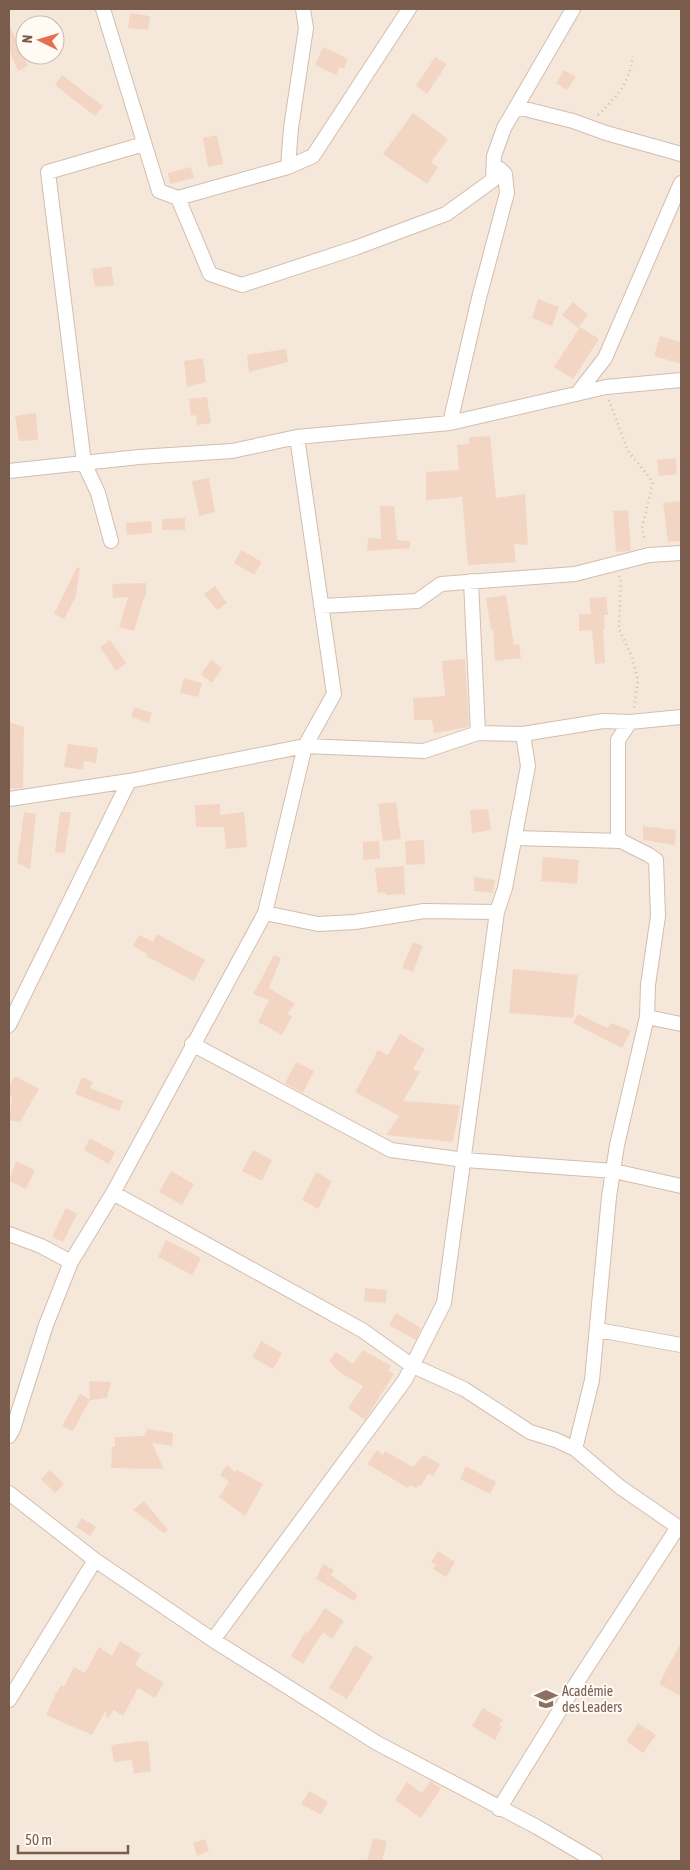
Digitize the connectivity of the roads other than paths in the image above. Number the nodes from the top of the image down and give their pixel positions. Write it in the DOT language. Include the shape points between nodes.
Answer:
graph roads {
  1 [pos="103,9"];
  2 [pos="304,9"];
  3 [pos="409,9"];
  4 [pos="573,9"];
  5 [pos="514,111"];
  6 [pos="144,144"];
  7 [pos="681,154"];
  8 [pos="288,167"];
  9 [pos="493,180"];
  10 [pos="681,183"];
  11 [pos="178,198"];
  12 [pos="681,380"];
  13 [pos="577,394"];
  14 [pos="450,424"];
  15 [pos="297,437"];
  16 [pos="84,463"];
  17 [pos="9,471"];
  18 [pos="111,541"];
  19 [pos="681,553"];
  20 [pos="471,581"];
  21 [pos="321,606"];
  22 [pos="681,717"];
  23 [pos="630,722"];
  24 [pos="478,734"];
  25 [pos="523,734"];
  26 [pos="305,746"];
  27 [pos="129,782"];
  28 [pos="9,799"];
  29 [pos="515,838"];
  30 [pos="620,841"];
  31 [pos="497,912"];
  32 [pos="265,913"];
  33 [pos="647,1017"];
  34 [pos="9,1024"];
  35 [pos="681,1024"];
  36 [pos="192,1044"];
  37 [pos="465,1160"];
  38 [pos="614,1171"];
  39 [pos="681,1186"];
  40 [pos="113,1193"];
  41 [pos="9,1234"];
  42 [pos="71,1262"];
  43 [pos="598,1330"];
  44 [pos="681,1345"];
  45 [pos="411,1365"];
  46 [pos="10,1430"];
  47 [pos="575,1449"];
  48 [pos="9,1493"];
  49 [pos="680,1525"];
  50 [pos="95,1560"];
  51 [pos="213,1640"];
  52 [pos="9,1700"];
  53 [pos="499,1810"];
  54 [pos="595,1861"];
  1 -- 6 [label="street"];
  2 -- 8 [label="street" via="306,28"];
  3 -- 8 [label="street" via="313,156"];
  4 -- 5 [label="street"];
  5 -- 7 [label="street" via="521,108 591,126"];
  5 -- 9 [label="street" via="494,156"];
  6 -- 11 [label="street" via="160,191"];
  6 -- 16 [label="street" via="48,172"];
  8 -- 11 [label="street"];
  9 -- 11 [label="street" via="446,214 242,285 210,274"];
  9 -- 14 [label="street" via="494,168 500,169 505,174 507,193"];
  10 -- 13 [label="street" via="605,358"];
  12 -- 13 [label="street" via="606,387"];
  13 -- 14 [label="street"];
  14 -- 15 [label="street"];
  15 -- 16 [label="street" via="232,451"];
  15 -- 21 [label="street"];
  16 -- 17 [label="street"];
  16 -- 18 [label="street" via="98,493"];
  19 -- 20 [label="street" via="649,556 575,574"];
  20 -- 21 [label="street" via="441,584 418,601"];
  20 -- 24 [label="street"];
  21 -- 26 [label="street" via="334,694"];
  22 -- 23 [label="street"];
  23 -- 25 [label="street" via="603,721"];
  23 -- 30 [label="street" via="621,732 618,748"];
  24 -- 25 [label="street"];
  24 -- 26 [label="street" via="424,751"];
  25 -- 29 [label="street" via="528,766"];
  26 -- 27 [label="street"];
  26 -- 32 [label="street"];
  27 -- 28 [label="street"];
  27 -- 34 [label="street"];
  29 -- 30 [label="street"];
  29 -- 31 [label="street"];
  30 -- 33 [label="street" via="656,860 658,916"];
  31 -- 32 [label="street" via="424,911 355,922 318,924"];
  31 -- 37 [label="street"];
  32 -- 36 [label="street"];
  33 -- 35 [label="street"];
  33 -- 38 [label="street" via="617,1145"];
  36 -- 37 [label="street" via="391,1150"];
  36 -- 40 [label="street"];
  37 -- 38 [label="street"];
  37 -- 45 [label="street" via="444,1303"];
  38 -- 39 [label="street"];
  38 -- 43 [label="street" via="598,1301"];
  40 -- 42 [label="street"];
  40 -- 45 [label="street" via="362,1330"];
  41 -- 42 [label="street"];
  42 -- 46 [label="street"];
  43 -- 44 [label="street"];
  43 -- 47 [label="street" via="587,1408"];
  45 -- 47 [label="street" via="464,1389 530,1432"];
  45 -- 51 [label="street" via="405,1380"];
  47 -- 49 [label="street" via="620,1486"];
  48 -- 50 [label="street"];
  49 -- 53 [label="street" via="581,1676"];
  50 -- 51 [label="street"];
  50 -- 52 [label="street"];
  51 -- 53 [label="street" via="377,1743"];
  53 -- 54 [label="street" via="537,1827"];
}
